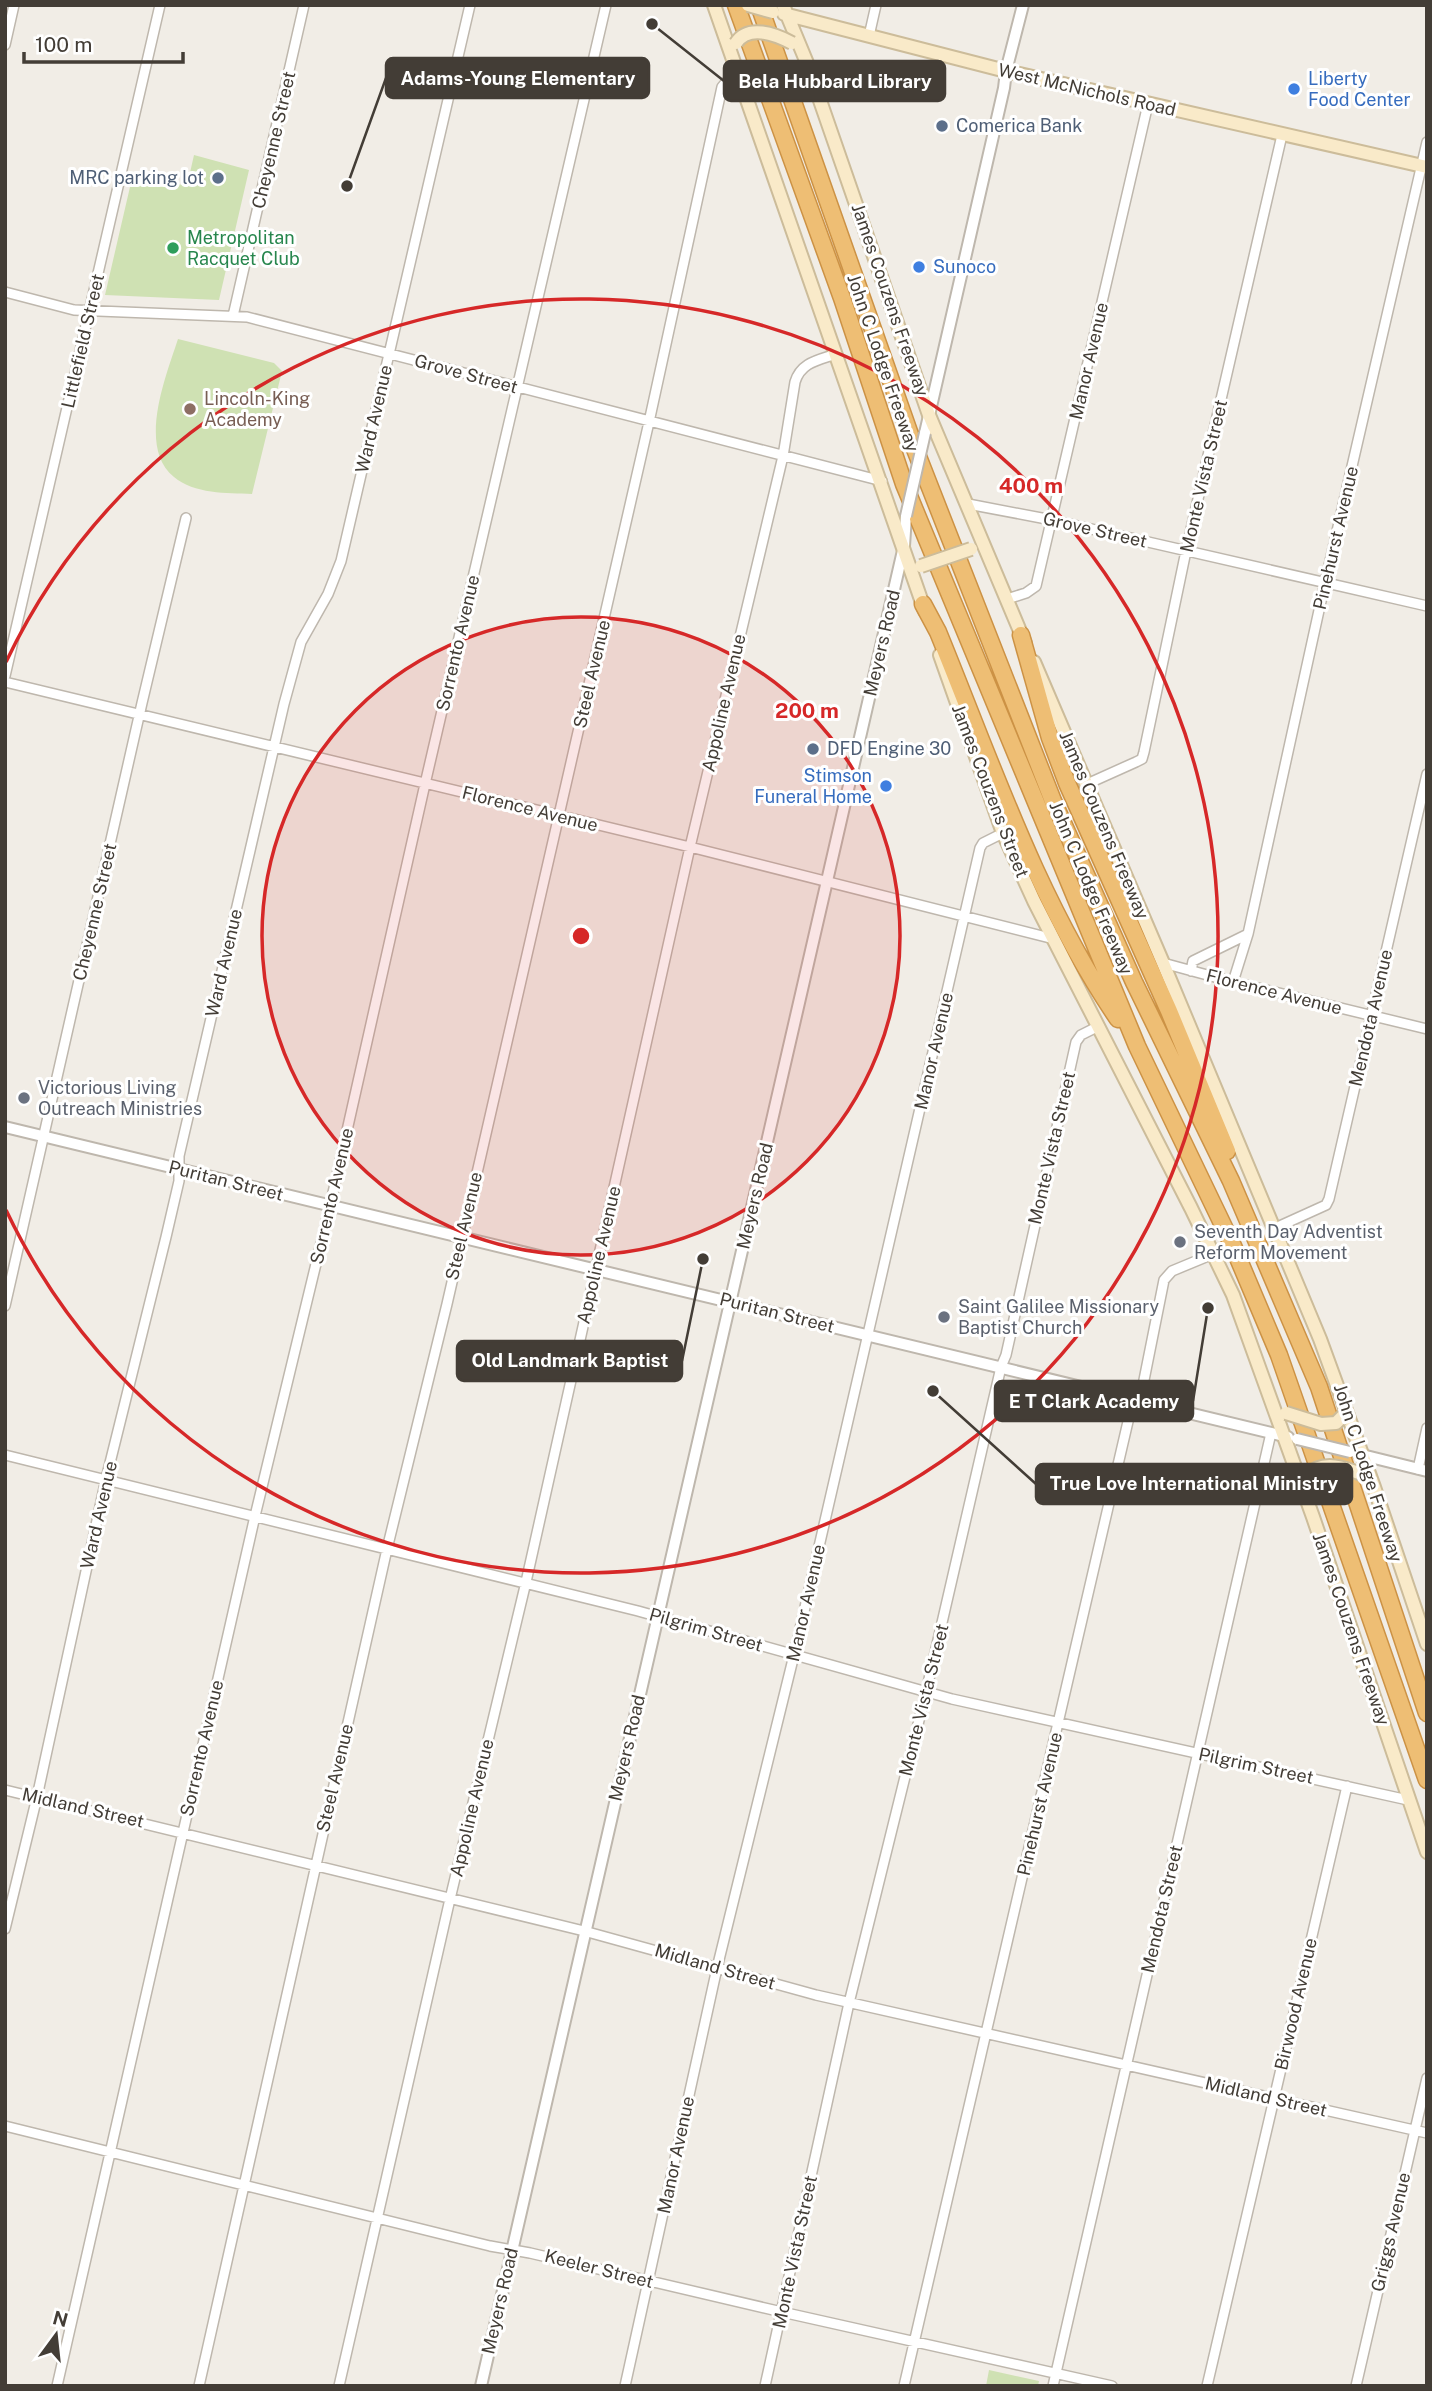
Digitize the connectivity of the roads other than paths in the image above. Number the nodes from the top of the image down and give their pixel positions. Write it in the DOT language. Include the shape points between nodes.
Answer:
graph roads {
  1 [pos="14,5"];
  2 [pos="160,5"];
  3 [pos="304,5"];
  4 [pos="470,5"];
  5 [pos="606,5"];
  6 [pos="714,5"];
  7 [pos="736,5"];
  8 [pos="748,5"];
  9 [pos="876,5"];
  10 [pos="1023,5"];
  11 [pos="775,9"];
  12 [pos="869,36"];
  13 [pos="5,45"];
  14 [pos="804,54"];
  15 [pos="732,57"];
  16 [pos="1006,71"];
  17 [pos="740,78"];
  18 [pos="1148,104"];
  19 [pos="1282,135"];
  20 [pos="1427,142"];
  21 [pos="1424,167"];
  22 [pos="5,292"];
  23 [pos="89,311"];
  24 [pos="233,316"];
  25 [pos="389,354"];
  26 [pos="836,354"];
  27 [pos="517,388"];
  28 [pos="929,415"];
  29 [pos="649,422"];
  30 [pos="783,456"];
  31 [pos="881,481"];
  32 [pos="968,504"];
  33 [pos="186,518"];
  34 [pos="1052,520"];
  35 [pos="985,543"];
  36 [pos="904,547"];
  37 [pos="1186,551"];
  38 [pos="917,569"];
  39 [pos="1325,583"];
  40 [pos="1007,599"];
  41 [pos="923,604"];
  42 [pos="1427,606"];
  43 [pos="1021,635"];
  44 [pos="5,676"];
  45 [pos="5,682"];
  46 [pos="139,714"];
  47 [pos="274,748"];
  48 [pos="1427,774"];
  49 [pos="425,783"];
  50 [pos="1087,784"];
  51 [pos="559,816"];
  52 [pos="1003,833"];
  53 [pos="690,847"];
  54 [pos="827,881"];
  55 [pos="965,916"];
  56 [pos="1248,934"];
  57 [pos="1054,939"];
  58 [pos="1163,963"];
  59 [pos="1191,971"];
  60 [pos="1233,982"];
  61 [pos="1371,1016"];
  62 [pos="1099,1026"];
  63 [pos="1427,1029"];
  64 [pos="1137,1046"];
  65 [pos="5,1127"];
  66 [pos="45,1137"];
  67 [pos="178,1169"];
  68 [pos="1231,1181"];
  69 [pos="330,1206"];
  70 [pos="1273,1229"];
  71 [pos="462,1236"];
  72 [pos="1213,1254"];
  73 [pos="596,1269"];
  74 [pos="731,1302"];
  75 [pos="5,1306"];
  76 [pos="867,1335"];
  77 [pos="1001,1367"];
  78 [pos="1262,1373"];
  79 [pos="1133,1399"];
  80 [pos="1345,1412"];
  81 [pos="1427,1428"];
  82 [pos="1284,1436"];
  83 [pos="1357,1453"];
  84 [pos="5,1455"];
  85 [pos="1422,1470"];
  86 [pos="106,1479"];
  87 [pos="1374,1487"];
  88 [pos="1304,1492"];
  89 [pos="256,1516"];
  90 [pos="387,1549"];
  91 [pos="526,1582"];
  92 [pos="657,1616"];
  93 [pos="1427,1644"];
  94 [pos="794,1655"];
  95 [pos="926,1692"];
  96 [pos="1427,1713"];
  97 [pos="1059,1723"];
  98 [pos="1197,1754"];
  99 [pos="1427,1780"];
  100 [pos="1347,1786"];
  101 [pos="5,1790"];
  102 [pos="37,1797"];
  103 [pos="1408,1800"];
  104 [pos="183,1832"];
  105 [pos="1427,1852"];
  106 [pos="315,1865"];
  107 [pos="450,1899"];
  108 [pos="5,1929"];
  109 [pos="584,1931"];
  110 [pos="717,1968"];
  111 [pos="849,2003"];
  112 [pos="986,2034"];
  113 [pos="1125,2066"];
  114 [pos="1427,2078"];
  115 [pos="1274,2099"];
  116 [pos="5,2126"];
  117 [pos="1414,2130"];
  118 [pos="1427,2133"];
  119 [pos="110,2151"];
  120 [pos="245,2185"];
  121 [pos="377,2218"];
  122 [pos="512,2250"];
  123 [pos="649,2281"];
  124 [pos="782,2312"];
  125 [pos="914,2342"];
  126 [pos="1056,2373"];
  127 [pos="57,2386"];
  128 [pos="199,2386"];
  129 [pos="339,2386"];
  130 [pos="481,2386"];
  131 [pos="625,2386"];
  132 [pos="765,2386"];
  133 [pos="904,2386"];
  134 [pos="1053,2386"];
  135 [pos="1112,2386"];
  136 [pos="1207,2386"];
  137 [pos="1356,2386"];
  1 -- 13 [label="street"];
  2 -- 23 [label="street, Littlefield Street"];
  3 -- 24 [label="street, Cheyenne Street"];
  4 -- 25 [label="street, Ward Avenue"];
  5 -- 27 [label="street, Sorrento Avenue"];
  6 -- 15 [label="main road"];
  7 -- 64 [label="highway, John C Lodge Freeway" via="904,484"];
  8 -- 11 [label="main road, West McNichols Road, bridge"];
  9 -- 12 [label="street"];
  10 -- 16 [label="street, Meyers Road"];
  11 -- 12 [label="main road, West McNichols Road"];
  11 -- 14 [label="main road, James Couzens Freeway"];
  11 -- 68 [label="highway, John C Lodge Freeway" via="915,449 1053,801"];
  12 -- 16 [label="main road, West McNichols Road"];
  14 -- 15 [label="main road, bridge" via="782,37 752,32 740,36"];
  14 -- 28 [label="main road, James Couzens Freeway"];
  15 -- 17 [label="main road"];
  16 -- 18 [label="main road, West McNichols Road"];
  16 -- 28 [label="street, Meyers Road"];
  17 -- 26 [label="main road"];
  17 -- 29 [label="street, Steel Avenue" via="722,87"];
  18 -- 19 [label="main road, West McNichols Road"];
  18 -- 34 [label="street, Manor Avenue"];
  19 -- 21 [label="main road, West McNichols Road"];
  19 -- 37 [label="street, Monte Vista Street"];
  20 -- 21 [label="street, Pinehurst Avenue"];
  21 -- 39 [label="street, Pinehurst Avenue"];
  22 -- 23 [label="street, Grove Street"];
  23 -- 24 [label="street, Grove Street"];
  23 -- 44 [label="street, Littlefield Street"];
  24 -- 25 [label="street, Grove Street"];
  25 -- 27 [label="street, Grove Street"];
  25 -- 47 [label="street, Ward Avenue" via="341,561 301,642"];
  26 -- 30 [label="street, Appoline Avenue" via="804,365 798,372"];
  26 -- 31 [label="main road"];
  27 -- 29 [label="street, Grove Street"];
  27 -- 49 [label="street, Sorrento Avenue"];
  28 -- 32 [label="main road, James Couzens Freeway"];
  28 -- 36 [label="street, Meyers Road, bridge" via="906,516"];
  29 -- 30 [label="street, Grove Street"];
  29 -- 51 [label="street, Steel Avenue"];
  30 -- 31 [label="street, Grove Street"];
  30 -- 53 [label="street, Appoline Avenue"];
  31 -- 36 [label="main road"];
  32 -- 34 [label="street, Grove Street"];
  32 -- 35 [label="main road, James Couzens Freeway"];
  33 -- 46 [label="street, Cheyenne Street"];
  34 -- 37 [label="street, Grove Street"];
  34 -- 40 [label="street, Manor Avenue" via="1036,586"];
  35 -- 38 [label="main road, bridge"];
  35 -- 40 [label="main road, James Couzens Freeway"];
  36 -- 38 [label="main road, James Couzens Street"];
  36 -- 54 [label="street, Meyers Road"];
  37 -- 39 [label="street, Grove Street"];
  37 -- 50 [label="street, Monte Vista Street" via="1142,758"];
  38 -- 41 [label="main road, James Couzens Street"];
  39 -- 42 [label="street, Grove Street"];
  39 -- 56 [label="street, Pinehurst Avenue"];
  40 -- 43 [label="main road, James Couzens Freeway"];
  41 -- 52 [label="main road, James Couzens Street"];
  41 -- 64 [label="highway" via="1044,890 1093,982"];
  43 -- 50 [label="main road, James Couzens Freeway"];
  43 -- 68 [label="highway" via="1067,783 1226,1148"];
  45 -- 46 [label="street, Florence Avenue"];
  46 -- 47 [label="street, Florence Avenue"];
  46 -- 66 [label="street, Cheyenne Street"];
  47 -- 49 [label="street, Florence Avenue"];
  47 -- 67 [label="street, Ward Avenue"];
  48 -- 61 [label="street, Mendota Avenue"];
  49 -- 51 [label="street, Florence Avenue"];
  49 -- 69 [label="street, Sorrento Avenue"];
  50 -- 58 [label="main road, James Couzens Freeway"];
  51 -- 53 [label="street, Florence Avenue"];
  51 -- 71 [label="street, Steel Avenue"];
  52 -- 55 [label="street, Manor Avenue" via="980,848"];
  52 -- 57 [label="main road, James Couzens Street"];
  53 -- 54 [label="street, Florence Avenue"];
  53 -- 73 [label="street, Appoline Avenue"];
  54 -- 55 [label="street, Florence Avenue"];
  54 -- 74 [label="street, Meyers Road"];
  55 -- 57 [label="street, Florence Avenue"];
  55 -- 76 [label="street, Manor Avenue"];
  56 -- 59 [label="street" via="1193,961"];
  56 -- 60 [label="street, Pinehurst Avenue"];
  57 -- 62 [label="main road, James Couzens Street"];
  58 -- 59 [label="street, Florence Avenue"];
  58 -- 70 [label="main road, James Couzens Freeway"];
  59 -- 60 [label="street, Florence Avenue"];
  60 -- 61 [label="street, Florence Avenue"];
  61 -- 63 [label="street, Florence Avenue"];
  61 -- 70 [label="street, Mendota Avenue" via="1328,1203"];
  62 -- 72 [label="main road, James Couzens Freeway"];
  62 -- 77 [label="street, Monte Vista Street" via="1076,1042"];
  64 -- 99 [label="highway, John C Lodge Freeway" via="1233,1246 1279,1355"];
  65 -- 66 [label="street, Puritan Street"];
  66 -- 67 [label="street, Puritan Street"];
  66 -- 75 [label="street, Cheyenne Street"];
  67 -- 69 [label="street, Puritan Street"];
  67 -- 86 [label="street, Ward Avenue" via="166,1237"];
  68 -- 96 [label="highway, John C Lodge Freeway" via="1319,1387"];
  69 -- 71 [label="street, Puritan Street"];
  69 -- 89 [label="street, Sorrento Avenue"];
  70 -- 80 [label="main road, James Couzens Freeway"];
  71 -- 73 [label="street, Puritan Street"];
  71 -- 90 [label="street, Steel Avenue"];
  72 -- 78 [label="main road, James Couzens Freeway"];
  72 -- 79 [label="street, Pinehurst Avenue" via="1167,1275 1142,1390"];
  73 -- 74 [label="street, Puritan Street"];
  73 -- 91 [label="street, Appoline Avenue"];
  74 -- 76 [label="street, Puritan Street"];
  74 -- 92 [label="street, Meyers Road"];
  76 -- 77 [label="street, Puritan Street"];
  76 -- 94 [label="street, Manor Avenue"];
  77 -- 79 [label="street, Puritan Street"];
  77 -- 95 [label="street, Monte Vista Street"];
  78 -- 80 [label="main road, bridge" via="1286,1413 1321,1424 1336,1423"];
  78 -- 82 [label="main road, James Couzens Freeway"];
  79 -- 82 [label="street, Puritan Street"];
  79 -- 97 [label="street, Pinehurst Avenue"];
  80 -- 83 [label="main road, James Couzens Freeway"];
  81 -- 85 [label="street"];
  82 -- 83 [label="street, Puritan Street, bridge"];
  82 -- 88 [label="main road, James Couzens Freeway"];
  82 -- 98 [label="street, Mendota Street"];
  83 -- 85 [label="street, Puritan Street"];
  83 -- 87 [label="main road, James Couzens Freeway"];
  84 -- 86 [label="street, Pilgrim Street"];
  86 -- 89 [label="street, Pilgrim Street"];
  86 -- 102 [label="street, Ward Avenue"];
  87 -- 88 [label="main road, bridge" via="1364,1475 1350,1469 1324,1466 1308,1475"];
  87 -- 93 [label="main road, James Couzens Freeway"];
  88 -- 103 [label="main road, James Couzens Freeway"];
  89 -- 90 [label="street, Pilgrim Street"];
  89 -- 104 [label="street, Sorrento Avenue"];
  90 -- 91 [label="street, Pilgrim Street"];
  90 -- 106 [label="street, Steel Avenue"];
  91 -- 92 [label="street, Pilgrim Street"];
  91 -- 107 [label="street, Appoline Avenue"];
  92 -- 94 [label="street, Pilgrim Street"];
  92 -- 109 [label="street, Meyers Road"];
  94 -- 95 [label="street, Pilgrim Street"];
  94 -- 110 [label="street, Manor Avenue"];
  95 -- 97 [label="street, Pilgrim Street"];
  95 -- 111 [label="street, Monte Vista Street"];
  97 -- 98 [label="street, Pilgrim Street"];
  97 -- 112 [label="street, Pinehurst Avenue"];
  98 -- 100 [label="street, Pilgrim Street"];
  98 -- 113 [label="street, Mendota Street"];
  100 -- 103 [label="street, Pilgrim Street"];
  100 -- 115 [label="street, Birwood Avenue"];
  101 -- 102 [label="street, Midland Street"];
  102 -- 104 [label="street, Midland Street"];
  102 -- 108 [label="street, Ward Avenue"];
  103 -- 105 [label="main road, James Couzens Freeway"];
  104 -- 106 [label="street, Midland Street"];
  104 -- 119 [label="street, Sorrento Avenue"];
  106 -- 107 [label="street, Midland Street"];
  106 -- 120 [label="street, Steel Avenue"];
  107 -- 109 [label="street, Midland Street"];
  107 -- 121 [label="street, Appoline Avenue"];
  109 -- 110 [label="street, Midland Street"];
  109 -- 122 [label="street, Meyers Road"];
  110 -- 111 [label="street, Midland Street"];
  110 -- 123 [label="street, Manor Avenue"];
  111 -- 112 [label="street, Midland Street"];
  111 -- 124 [label="street, Monte Vista Street"];
  112 -- 113 [label="street, Midland Street"];
  112 -- 125 [label="street, Pinehurst Avenue"];
  113 -- 115 [label="street, Midland Street"];
  113 -- 126 [label="street, Mendota Street"];
  114 -- 117 [label="street, Griggs Avenue"];
  115 -- 117 [label="street, Midland Street"];
  115 -- 136 [label="street, Birwood Avenue"];
  116 -- 119 [label="street, Keeler Street"];
  117 -- 118 [label="street, Midland Street"];
  117 -- 137 [label="street, Griggs Avenue"];
  119 -- 120 [label="street, Keeler Street"];
  119 -- 127 [label="street, Sorrento Avenue"];
  120 -- 121 [label="street, Keeler Street"];
  120 -- 128 [label="street, Steel Avenue"];
  121 -- 122 [label="street, Keeler Street"];
  121 -- 129 [label="street, Appoline Avenue"];
  122 -- 123 [label="street, Keeler Street"];
  122 -- 130 [label="street, Meyers Road"];
  123 -- 124 [label="street, Keeler Street"];
  123 -- 131 [label="street, Manor Avenue"];
  124 -- 125 [label="street, Keeler Street"];
  124 -- 132 [label="street, Monte Vista Street"];
  125 -- 126 [label="street, Keeler Street"];
  125 -- 133 [label="street, Pinehurst Avenue"];
  126 -- 134 [label="street, Mendota Street"];
  126 -- 135 [label="street, Keeler Street"];
}
